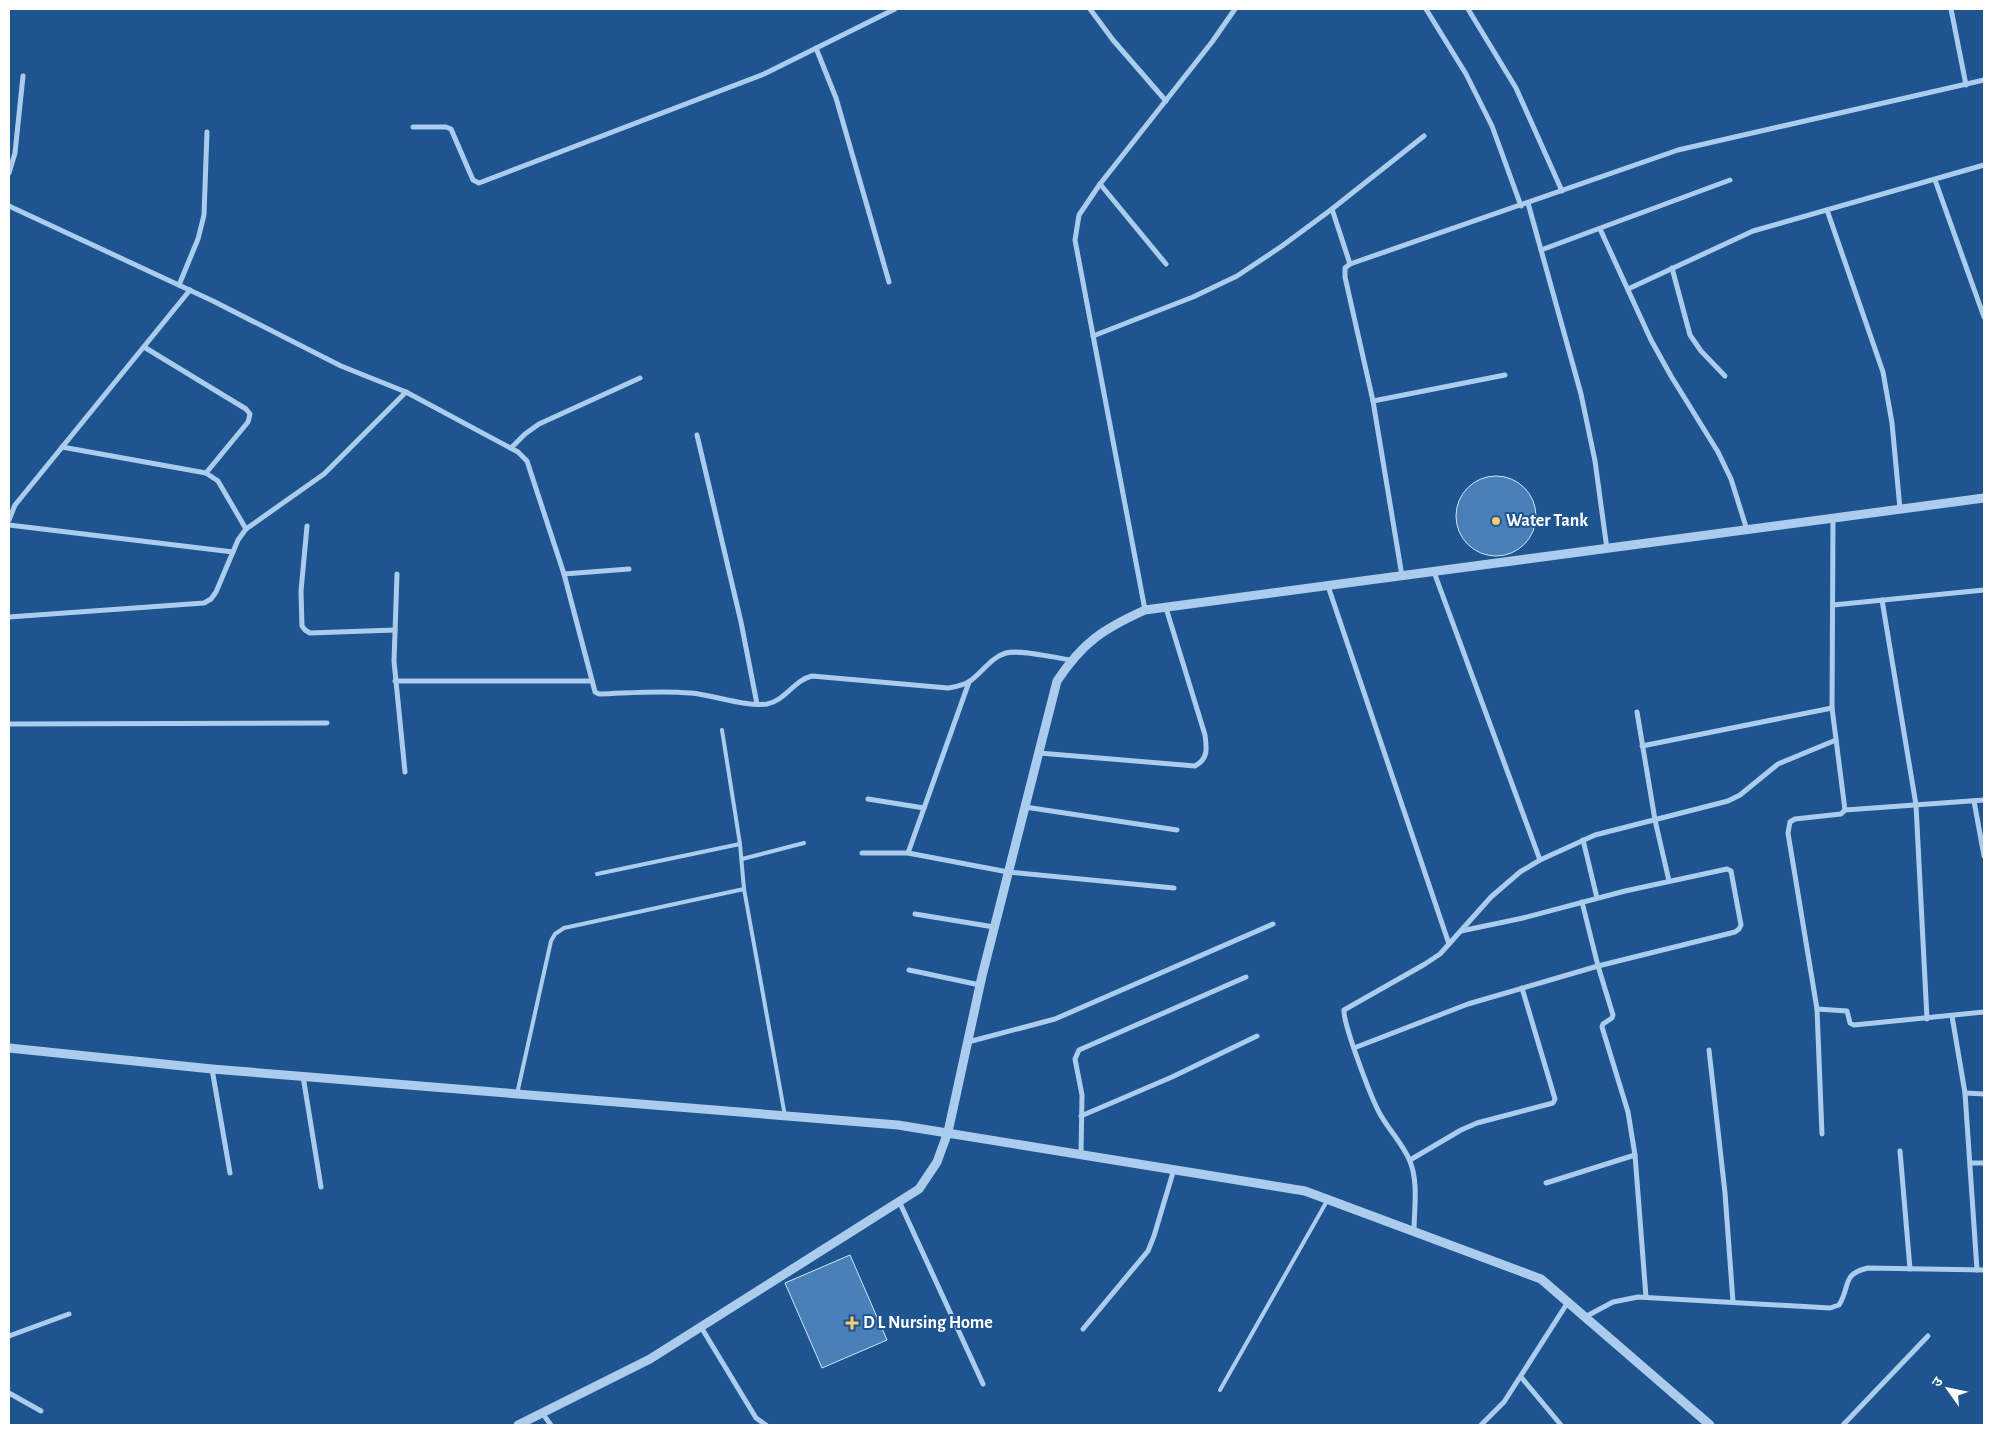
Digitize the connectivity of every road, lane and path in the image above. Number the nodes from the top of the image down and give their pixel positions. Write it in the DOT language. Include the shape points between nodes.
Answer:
graph roads {
  1 [pos="895,9"];
  2 [pos="1090,9"];
  3 [pos="1235,9"];
  4 [pos="1426,9"];
  5 [pos="1468,9"];
  6 [pos="1950,9"];
  7 [pos="816,48"];
  8 [pos="23,76"];
  9 [pos="1984,80"];
  10 [pos="1966,85"];
  11 [pos="1166,101"];
  12 [pos="414,127"];
  13 [pos="207,132"];
  14 [pos="1424,136"];
  15 [pos="1984,165"];
  16 [pos="9,173"];
  17 [pos="1730,180"];
  18 [pos="1935,180"];
  19 [pos="1100,184"];
  20 [pos="1562,191"];
  21 [pos="1528,203"];
  22 [pos="9,206"];
  23 [pos="1521,206"];
  24 [pos="1332,210"];
  25 [pos="1827,210"];
  26 [pos="1600,228"];
  27 [pos="1541,250"];
  28 [pos="1166,264"];
  29 [pos="1350,264"];
  30 [pos="1672,268"];
  31 [pos="889,282"];
  32 [pos="179,285"];
  33 [pos="1628,289"];
  34 [pos="190,290"];
  35 [pos="1984,317"];
  36 [pos="1094,336"];
  37 [pos="144,348"];
  38 [pos="1505,375"];
  39 [pos="1724,376"];
  40 [pos="640,378"];
  41 [pos="406,392"];
  42 [pos="1373,401"];
  43 [pos="697,435"];
  44 [pos="62,447"];
  45 [pos="511,448"];
  46 [pos="206,473"];
  47 [pos="1984,498"];
  48 [pos="9,501"];
  49 [pos="15,505"];
  50 [pos="1900,509"];
  51 [pos="1833,518"];
  52 [pos="9,520"];
  53 [pos="9,525"];
  54 [pos="307,526"];
  55 [pos="246,529"];
  56 [pos="1747,530"];
  57 [pos="1607,548"];
  58 [pos="233,552"];
  59 [pos="629,569"];
  60 [pos="1434,572"];
  61 [pos="397,574"];
  62 [pos="564,574"];
  63 [pos="1402,576"];
  64 [pos="1328,586"];
  65 [pos="1984,590"];
  66 [pos="1882,600"];
  67 [pos="1833,605"];
  68 [pos="1166,608"];
  69 [pos="1145,610"];
  70 [pos="9,617"];
  71 [pos="395,630"];
  72 [pos="1071,660"];
  73 [pos="395,681"];
  74 [pos="592,681"];
  75 [pos="969,682"];
  76 [pos="757,704"];
  77 [pos="1832,708"];
  78 [pos="1637,712"];
  79 [pos="327,723"];
  80 [pos="9,724"];
  81 [pos="722,730"];
  82 [pos="1836,740"];
  83 [pos="1642,746"];
  84 [pos="1039,753"];
  85 [pos="405,772"];
  86 [pos="868,799"];
  87 [pos="1984,800"];
  88 [pos="1974,801"];
  89 [pos="1916,805"];
  90 [pos="1025,807"];
  91 [pos="924,808"];
  92 [pos="1845,810"];
  93 [pos="1655,820"];
  94 [pos="1176,830"];
  95 [pos="1583,840"];
  96 [pos="804,843"];
  97 [pos="740,844"];
  98 [pos="862,853"];
  99 [pos="908,853"];
  100 [pos="1984,856"];
  101 [pos="742,859"];
  102 [pos="1540,860"];
  103 [pos="1008,872"];
  104 [pos="597,874"];
  105 [pos="1669,881"];
  106 [pos="1174,888"];
  107 [pos="744,889"];
  108 [pos="1597,898"];
  109 [pos="1582,902"];
  110 [pos="915,914"];
  111 [pos="1273,924"];
  112 [pos="994,927"];
  113 [pos="1460,931"];
  114 [pos="1449,944"];
  115 [pos="1598,966"];
  116 [pos="909,970"];
  117 [pos="1246,978"];
  118 [pos="980,985"];
  119 [pos="1522,988"];
  120 [pos="1818,1009"];
  121 [pos="1984,1012"];
  122 [pos="1952,1016"];
  123 [pos="1927,1019"];
  124 [pos="1256,1036"];
  125 [pos="968,1042"];
  126 [pos="9,1048"];
  127 [pos="1354,1048"];
  128 [pos="1709,1050"];
  129 [pos="212,1069"];
  130 [pos="303,1076"];
  131 [pos="1965,1093"];
  132 [pos="517,1094"];
  133 [pos="1984,1094"];
  134 [pos="785,1116"];
  135 [pos="1081,1116"];
  136 [pos="948,1132"];
  137 [pos="1822,1134"];
  138 [pos="1900,1151"];
  139 [pos="1081,1154"];
  140 [pos="1635,1155"];
  141 [pos="1410,1160"];
  142 [pos="1971,1163"];
  143 [pos="1984,1163"];
  144 [pos="1174,1170"];
  145 [pos="230,1173"];
  146 [pos="1546,1183"];
  147 [pos="320,1187"];
  148 [pos="1328,1200"];
  149 [pos="899,1201"];
  150 [pos="1414,1232"];
  151 [pos="1910,1269"];
  152 [pos="1977,1270"];
  153 [pos="1984,1270"];
  154 [pos="1646,1297"];
  155 [pos="1568,1302"];
  156 [pos="1734,1302"];
  157 [pos="69,1314"];
  158 [pos="1585,1317"];
  159 [pos="701,1327"];
  160 [pos="1084,1328"];
  161 [pos="9,1336"];
  162 [pos="1928,1336"];
  163 [pos="1522,1377"];
  164 [pos="983,1384"];
  165 [pos="1220,1390"];
  166 [pos="9,1393"];
  167 [pos="41,1411"];
  168 [pos="542,1413"];
  169 [pos="518,1425"];
  170 [pos="552,1425"];
  171 [pos="766,1425"];
  172 [pos="1481,1425"];
  173 [pos="1561,1425"];
  174 [pos="1710,1425"];
  175 [pos="1843,1425"];
  1 -- 7 [label="street"];
  2 -- 11 [label="street"];
  3 -- 11 [label="street"];
  4 -- 23 [label="street" via="1466,74 1492,126"];
  5 -- 20 [label="street" via="1516,88"];
  6 -- 10 [label="street"];
  7 -- 12 [label="street" via="764,74 479,183 474,180 450,129"];
  7 -- 31 [label="street" via="836,98"];
  8 -- 16 [label="street" via="15,153"];
  9 -- 10 [label="street"];
  10 -- 20 [label="street" via="1678,150"];
  11 -- 19 [label="street"];
  13 -- 32 [label="street" via="204,215"];
  14 -- 24 [label="street"];
  15 -- 18 [label="street"];
  17 -- 26 [label="street"];
  18 -- 25 [label="street"];
  18 -- 35 [label="street"];
  19 -- 28 [label="street"];
  19 -- 36 [label="street" via="1079,215 1075,240"];
  20 -- 21 [label="street"];
  21 -- 23 [label="street"];
  21 -- 27 [label="street"];
  22 -- 32 [label="street"];
  23 -- 29 [label="street"];
  24 -- 29 [label="street"];
  24 -- 36 [label="street" via="1238,276"];
  25 -- 30 [label="street" via="1753,231"];
  25 -- 50 [label="street" via="1883,372 1892,423"];
  26 -- 27 [label="street"];
  26 -- 33 [label="street"];
  27 -- 57 [label="street" via="1583,404"];
  29 -- 42 [label="street" via="1345,277"];
  30 -- 33 [label="street"];
  30 -- 39 [label="street" via="1690,335"];
  32 -- 34 [label="street"];
  33 -- 56 [label="street" via="1670,376 1732,478"];
  34 -- 37 [label="street"];
  34 -- 41 [label="street" via="341,366"];
  36 -- 69 [label="street"];
  37 -- 44 [label="street"];
  37 -- 46 [label="street" via="250,414 248,422"];
  38 -- 42 [label="street"];
  40 -- 45 [label="street" via="538,424"];
  41 -- 45 [label="street"];
  41 -- 55 [label="street" via="324,474"];
  42 -- 63 [label="street"];
  43 -- 76 [label="street"];
  44 -- 46 [label="street"];
  44 -- 49 [label="street"];
  45 -- 62 [label="street" via="527,461"];
  46 -- 55 [label="street" via="218,480"];
  47 -- 50 [label="street"];
  48 -- 49 [label="street"];
  49 -- 52 [label="street"];
  50 -- 51 [label="street"];
  51 -- 56 [label="street"];
  51 -- 67 [label="street"];
  53 -- 58 [label="street"];
  54 -- 71 [label="street" via="300,592 305,630 310,633"];
  55 -- 58 [label="street"];
  56 -- 57 [label="street"];
  57 -- 60 [label="street"];
  58 -- 70 [label="street" via="216,592 204,604"];
  59 -- 62 [label="street"];
  60 -- 63 [label="street"];
  60 -- 102 [label="street"];
  61 -- 71 [label="street"];
  62 -- 74 [label="street"];
  63 -- 64 [label="street"];
  64 -- 68 [label="street"];
  64 -- 114 [label="street"];
  65 -- 66 [label="street"];
  66 -- 67 [label="street"];
  66 -- 89 [label="street"];
  67 -- 77 [label="street"];
  68 -- 69 [label="street"];
  68 -- 84 [label="street" via="1205,735 1206,754 1202,762 1195,766"];
  69 -- 72 [label="street" via="1090,640"];
  71 -- 73 [label="street"];
  72 -- 75 [label="street" via="1006,653 996,657"];
  72 -- 84 [label="street" via="1057,680"];
  73 -- 74 [label="street"];
  73 -- 85 [label="street"];
  74 -- 76 [label="street" via="595,692 599,694 664,691"];
  75 -- 76 [label="street" via="948,688 812,676 802,679 780,699 769,704"];
  75 -- 91 [label="street"];
  77 -- 82 [label="street"];
  77 -- 83 [label="street"];
  78 -- 83 [label="street"];
  79 -- 80 [label="street"];
  81 -- 97 [label="lane"];
  82 -- 92 [label="street"];
  82 -- 93 [label="street" via="1778,764 1728,801"];
  83 -- 93 [label="street"];
  84 -- 90 [label="street"];
  86 -- 91 [label="street"];
  87 -- 88 [label="street"];
  88 -- 89 [label="street"];
  88 -- 100 [label="street"];
  89 -- 92 [label="street"];
  89 -- 123 [label="street"];
  90 -- 94 [label="street"];
  90 -- 103 [label="street"];
  91 -- 99 [label="street"];
  92 -- 120 [label="street" via="1841,814 1795,819 1788,826"];
  93 -- 95 [label="street"];
  93 -- 105 [label="street"];
  95 -- 102 [label="street"];
  95 -- 108 [label="street"];
  96 -- 101 [label="lane"];
  97 -- 101 [label="lane"];
  97 -- 104 [label="lane"];
  98 -- 99 [label="street"];
  99 -- 103 [label="street"];
  101 -- 107 [label="lane"];
  102 -- 113 [label="street" via="1491,897"];
  103 -- 106 [label="street"];
  103 -- 112 [label="street"];
  105 -- 108 [label="street"];
  105 -- 115 [label="street" via="1730,870 1739,929"];
  107 -- 132 [label="lane" via="564,928 555,934"];
  107 -- 134 [label="lane"];
  108 -- 109 [label="street"];
  109 -- 113 [label="street"];
  109 -- 115 [label="street"];
  110 -- 112 [label="street"];
  111 -- 125 [label="street" via="1054,1019"];
  112 -- 118 [label="street"];
  113 -- 114 [label="street"];
  114 -- 127 [label="street" via="1426,964 1344,1010"];
  115 -- 119 [label="street"];
  115 -- 140 [label="street" via="1613,1015 1602,1027 1628,1112"];
  116 -- 118 [label="street"];
  117 -- 135 [label="street" via="1079,1050 1075,1059 1082,1095"];
  118 -- 125 [label="street"];
  119 -- 127 [label="street" via="1468,1004"];
  119 -- 141 [label="street" via="1555,1099 1553,1103 1477,1123"];
  120 -- 123 [label="street" via="1846,1011 1854,1025"];
  120 -- 137 [label="street"];
  121 -- 122 [label="street"];
  122 -- 123 [label="street"];
  122 -- 131 [label="street"];
  124 -- 135 [label="street"];
  125 -- 136 [label="street"];
  126 -- 129 [label="street"];
  127 -- 141 [label="street" via="1380,1113"];
  128 -- 156 [label="street"];
  129 -- 130 [label="street"];
  129 -- 145 [label="street"];
  130 -- 132 [label="street"];
  130 -- 147 [label="street"];
  131 -- 133 [label="street"];
  131 -- 142 [label="street"];
  132 -- 134 [label="street"];
  134 -- 136 [label="street"];
  135 -- 139 [label="street"];
  136 -- 139 [label="street"];
  136 -- 149 [label="street" via="937,1162 919,1188"];
  138 -- 151 [label="street"];
  139 -- 144 [label="street"];
  140 -- 146 [label="street"];
  140 -- 154 [label="street"];
  141 -- 150 [label="street" via="1415,1183"];
  142 -- 143 [label="street"];
  142 -- 152 [label="street"];
  144 -- 148 [label="street" via="1305,1191"];
  144 -- 160 [label="street" via="1148,1251"];
  148 -- 150 [label="street"];
  148 -- 165 [label="lane"];
  149 -- 159 [label="street"];
  149 -- 164 [label="street"];
  150 -- 155 [label="street" via="1541,1279"];
  151 -- 152 [label="street"];
  151 -- 156 [label="street" via="1868,1268 1856,1271 1849,1278 1839,1305 1830,1308"];
  152 -- 153 [label="street"];
  154 -- 156 [label="street"];
  154 -- 158 [label="street" via="1613,1302"];
  155 -- 158 [label="street"];
  155 -- 163 [label="street"];
  157 -- 161 [label="street"];
  158 -- 174 [label="street"];
  159 -- 168 [label="street" via="650,1359"];
  159 -- 171 [label="street" via="756,1418"];
  162 -- 175 [label="street"];
  163 -- 172 [label="street" via="1504,1402"];
  163 -- 173 [label="street"];
  166 -- 167 [label="street"];
  168 -- 169 [label="street"];
  168 -- 170 [label="street"];
}
